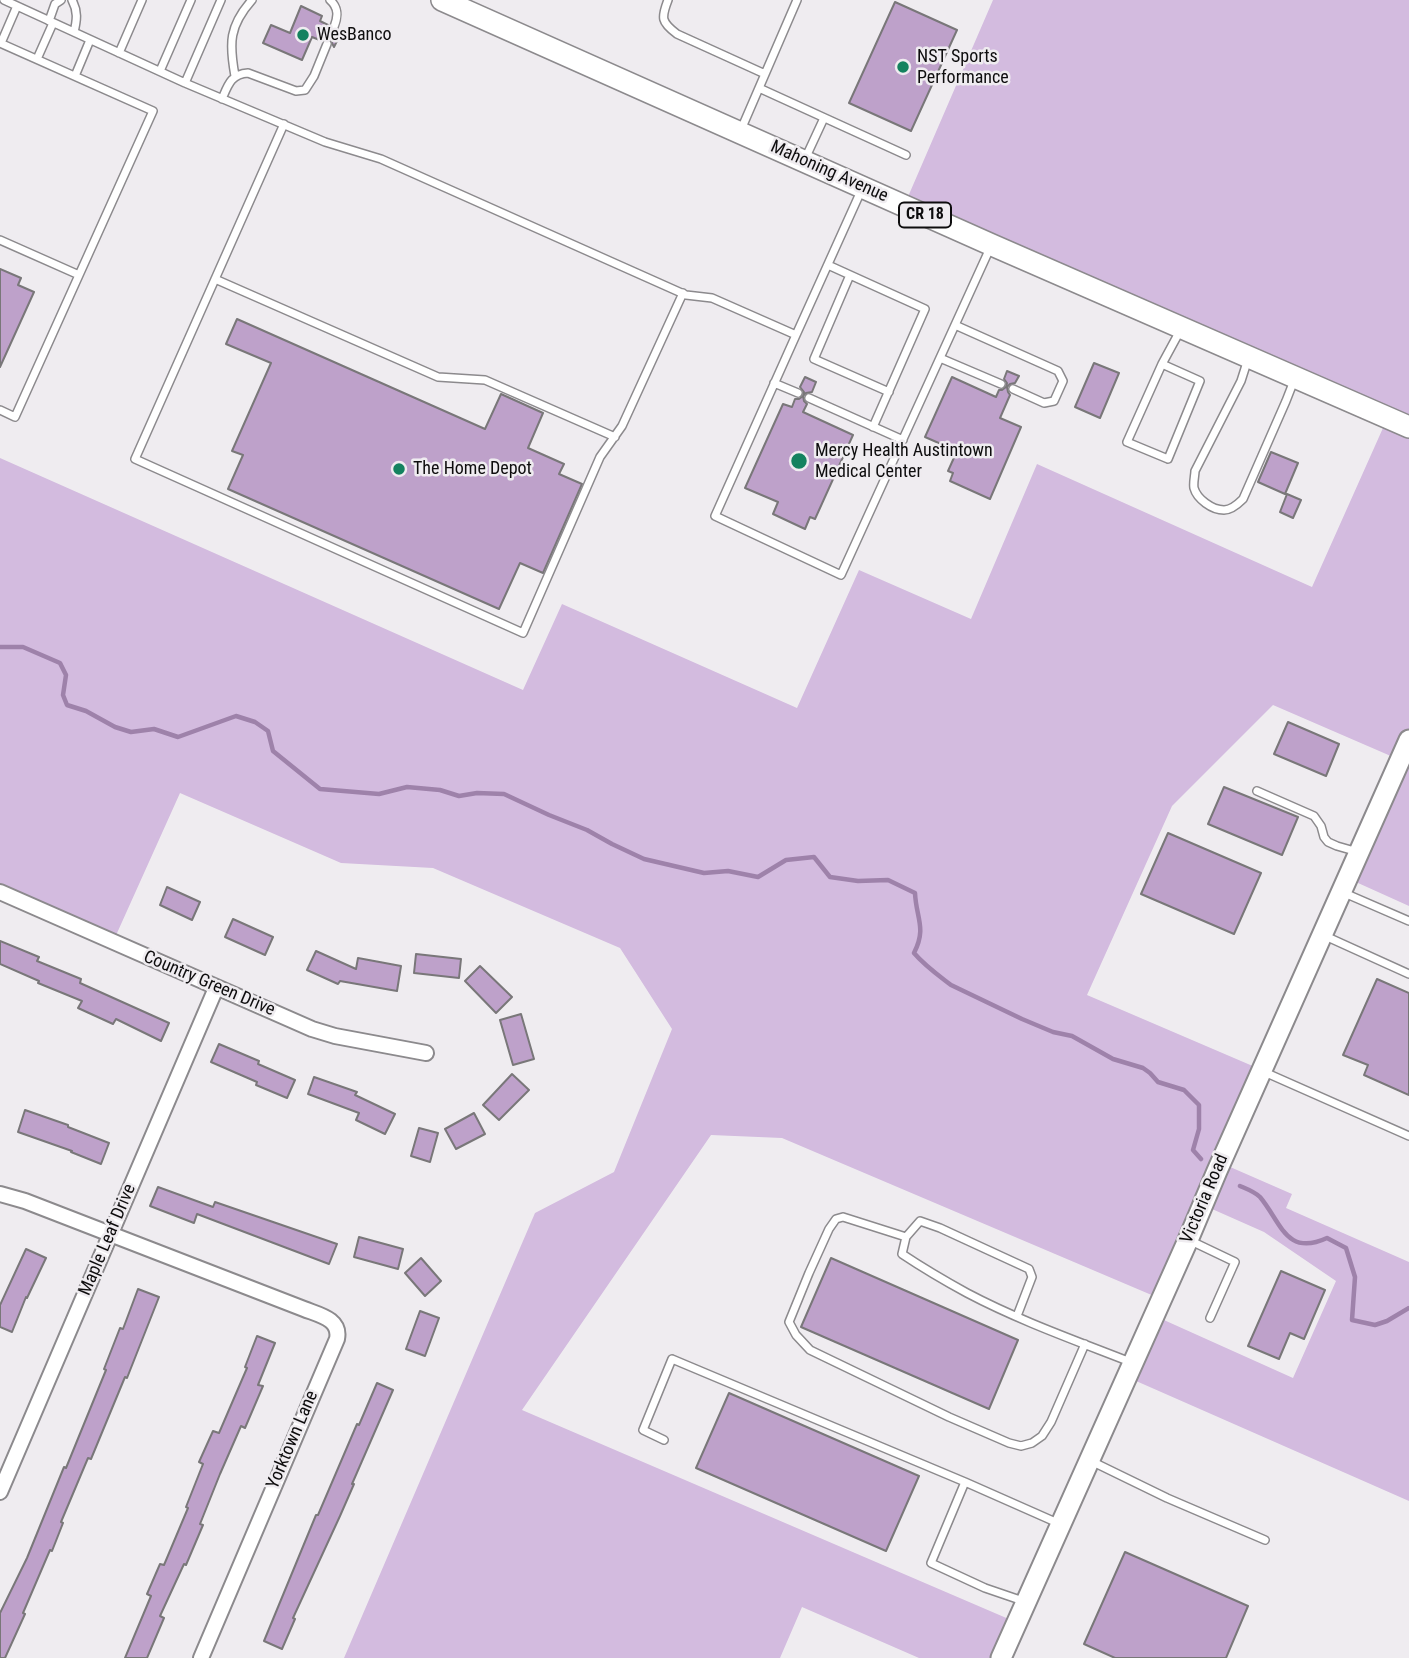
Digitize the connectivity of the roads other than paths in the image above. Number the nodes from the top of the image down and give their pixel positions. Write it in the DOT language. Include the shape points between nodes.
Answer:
graph roads {
  1 [pos="4,0"];
  2 [pos="71,0"];
  3 [pos="142,0"];
  4 [pos="191,0"];
  5 [pos="221,0"];
  6 [pos="253,0"];
  7 [pos="330,0"];
  8 [pos="442,0"];
  9 [pos="668,0"];
  10 [pos="797,0"];
  11 [pos="60,1"];
  12 [pos="18,6"];
  13 [pos="51,22"];
  14 [pos="334,27"];
  15 [pos="74,32"];
  16 [pos="90,40"];
  17 [pos="0,43"];
  18 [pos="327,44"];
  19 [pos="119,53"];
  20 [pos="37,59"];
  21 [pos="160,71"];
  22 [pos="765,74"];
  23 [pos="75,76"];
  24 [pos="235,76"];
  25 [pos="185,83"];
  26 [pos="759,88"];
  27 [pos="222,99"];
  28 [pos="824,118"];
  29 [pos="284,124"];
  30 [pos="740,132"];
  31 [pos="906,155"];
  32 [pos="804,161"];
  33 [pos="863,187"];
  34 [pos="0,240"];
  35 [pos="992,245"];
  36 [pos="828,265"];
  37 [pos="79,275"];
  38 [pos="850,275"];
  39 [pos="215,279"];
  40 [pos="683,293"];
  41 [pos="955,325"];
  42 [pos="1181,328"];
  43 [pos="796,335"];
  44 [pos="940,358"];
  45 [pos="1249,358"];
  46 [pos="1162,364"];
  47 [pos="1295,378"];
  48 [pos="775,383"];
  49 [pos="1001,384"];
  50 [pos="1013,389"];
  51 [pos="888,392"];
  52 [pos="798,393"];
  53 [pos="809,398"];
  54 [pos="0,410"];
  55 [pos="873,427"];
  56 [pos="1409,428"];
  57 [pos="615,437"];
  58 [pos="903,440"];
  59 [pos="1409,740"];
  60 [pos="1257,791"];
  61 [pos="1359,852"];
  62 [pos="0,892"];
  63 [pos="1341,892"];
  64 [pos="1409,921"];
  65 [pos="1322,935"];
  66 [pos="1409,974"];
  67 [pos="216,988"];
  68 [pos="426,1053"];
  69 [pos="1262,1070"];
  70 [pos="1409,1136"];
  71 [pos="0,1194"];
  72 [pos="110,1234"];
  73 [pos="906,1237"];
  74 [pos="1188,1240"];
  75 [pos="1017,1316"];
  76 [pos="1210,1318"];
  77 [pos="1085,1344"];
  78 [pos="1134,1363"];
  79 [pos="664,1440"];
  80 [pos="1090,1461"];
  81 [pos="965,1482"];
  82 [pos="0,1492"];
  83 [pos="1061,1525"];
  84 [pos="1265,1540"];
  85 [pos="1026,1602"];
  86 [pos="201,1658"];
  87 [pos="1001,1658"];
  1 -- 12 [label="lane"];
  2 -- 15 [label="lane" via="77,20"];
  3 -- 19 [label="lane"];
  4 -- 21 [label="lane"];
  5 -- 25 [label="lane"];
  6 -- 24 [label="lane" via="231,36"];
  7 -- 14 [label="lane" via="337,10"];
  8 -- 30 [label="main road, Mahoning Avenue / CR 18"];
  9 -- 22 [label="lane" via="665,24 677,34"];
  10 -- 22 [label="lane"];
  11 -- 13 [label="lane" via="53,8"];
  12 -- 13 [label="lane"];
  12 -- 17 [label="lane"];
  13 -- 15 [label="lane"];
  13 -- 20 [label="lane"];
  15 -- 16 [label="lane"];
  16 -- 19 [label="lane"];
  16 -- 23 [label="lane"];
  17 -- 20 [label="lane"];
  18 -- 24 [label="lane" via="304,90 248,74"];
  19 -- 21 [label="lane"];
  20 -- 23 [label="lane"];
  21 -- 25 [label="lane"];
  22 -- 26 [label="lane"];
  23 -- 37 [label="lane" via="153,111"];
  24 -- 27 [label="lane"];
  25 -- 27 [label="lane"];
  26 -- 28 [label="lane"];
  26 -- 30 [label="lane"];
  27 -- 29 [label="lane"];
  28 -- 31 [label="lane"];
  28 -- 32 [label="lane"];
  29 -- 39 [label="lane"];
  29 -- 40 [label="lane" via="329,144 381,159"];
  30 -- 32 [label="main road, Mahoning Avenue / CR 18"];
  32 -- 33 [label="main road, Mahoning Avenue / CR 18"];
  33 -- 35 [label="main road, Mahoning Avenue / CR 18"];
  33 -- 36 [label="lane"];
  34 -- 37 [label="lane"];
  35 -- 41 [label="lane"];
  35 -- 42 [label="main road, Mahoning Avenue / CR 18"];
  36 -- 38 [label="lane"];
  36 -- 43 [label="lane"];
  37 -- 54 [label="lane" via="15,417"];
  38 -- 51 [label="lane" via="814,359"];
  38 -- 51 [label="lane" via="925,309"];
  39 -- 57 [label="lane" via="438,377 485,380"];
  39 -- 57 [label="lane" via="135,459 523,633 600,457"];
  40 -- 43 [label="lane" via="712,298"];
  40 -- 57 [label="lane"];
  41 -- 44 [label="lane"];
  41 -- 50 [label="lane" via="1058,371 1063,381 1054,401 1044,403"];
  42 -- 45 [label="main road, Mahoning Avenue / CR 18"];
  42 -- 46 [label="lane"];
  43 -- 48 [label="lane"];
  44 -- 49 [label="lane"];
  44 -- 58 [label="lane"];
  45 -- 47 [label="main road, Mahoning Avenue / CR 18"];
  45 -- 47 [label="lane" via="1195,471 1194,487 1201,500 1213,508 1226,510 1243,499"];
  46 -- 46 [label="lane" via="1128,442 1168,459 1200,381"];
  47 -- 56 [label="main road, Mahoning Avenue / CR 18"];
  48 -- 52 [label="lane"];
  48 -- 58 [label="lane" via="715,516 841,575"];
  51 -- 55 [label="lane"];
  53 -- 55 [label="lane"];
  55 -- 58 [label="lane"];
  59 -- 61 [label="street, Victoria Road"];
  60 -- 61 [label="lane" via="1314,816 1328,842"];
  61 -- 63 [label="street, Victoria Road"];
  62 -- 67 [label="street, Country Green Drive"];
  63 -- 64 [label="lane"];
  63 -- 65 [label="street, Victoria Road"];
  65 -- 66 [label="lane"];
  65 -- 69 [label="street, Victoria Road"];
  67 -- 68 [label="street, Country Green Drive" via="312,1029"];
  67 -- 72 [label="street, Maple Leaf Drive"];
  69 -- 70 [label="lane"];
  69 -- 74 [label="street, Victoria Road"];
  71 -- 72 [label="street"];
  72 -- 82 [label="street, Maple Leaf Drive"];
  72 -- 86 [label="street, Yorktown Lane" via="331,1320 338,1332"];
  73 -- 75 [label="lane" via="902,1254"];
  73 -- 75 [label="lane" via="920,1221 1029,1269 1032,1277"];
  73 -- 77 [label="lane" via="844,1217 836,1219 789,1322 810,1350 1021,1446 1042,1436 1051,1422"];
  74 -- 76 [label="lane" via="1236,1262"];
  74 -- 78 [label="street, Victoria Road"];
  75 -- 77 [label="lane"];
  77 -- 78 [label="lane"];
  78 -- 80 [label="street, Victoria Road"];
  79 -- 81 [label="lane" via="643,1430 672,1359"];
  80 -- 83 [label="street, Victoria Road"];
  80 -- 84 [label="lane"];
  81 -- 83 [label="lane"];
  81 -- 85 [label="lane" via="931,1563"];
  83 -- 85 [label="street, Victoria Road"];
  85 -- 87 [label="street, Victoria Road"];
}
